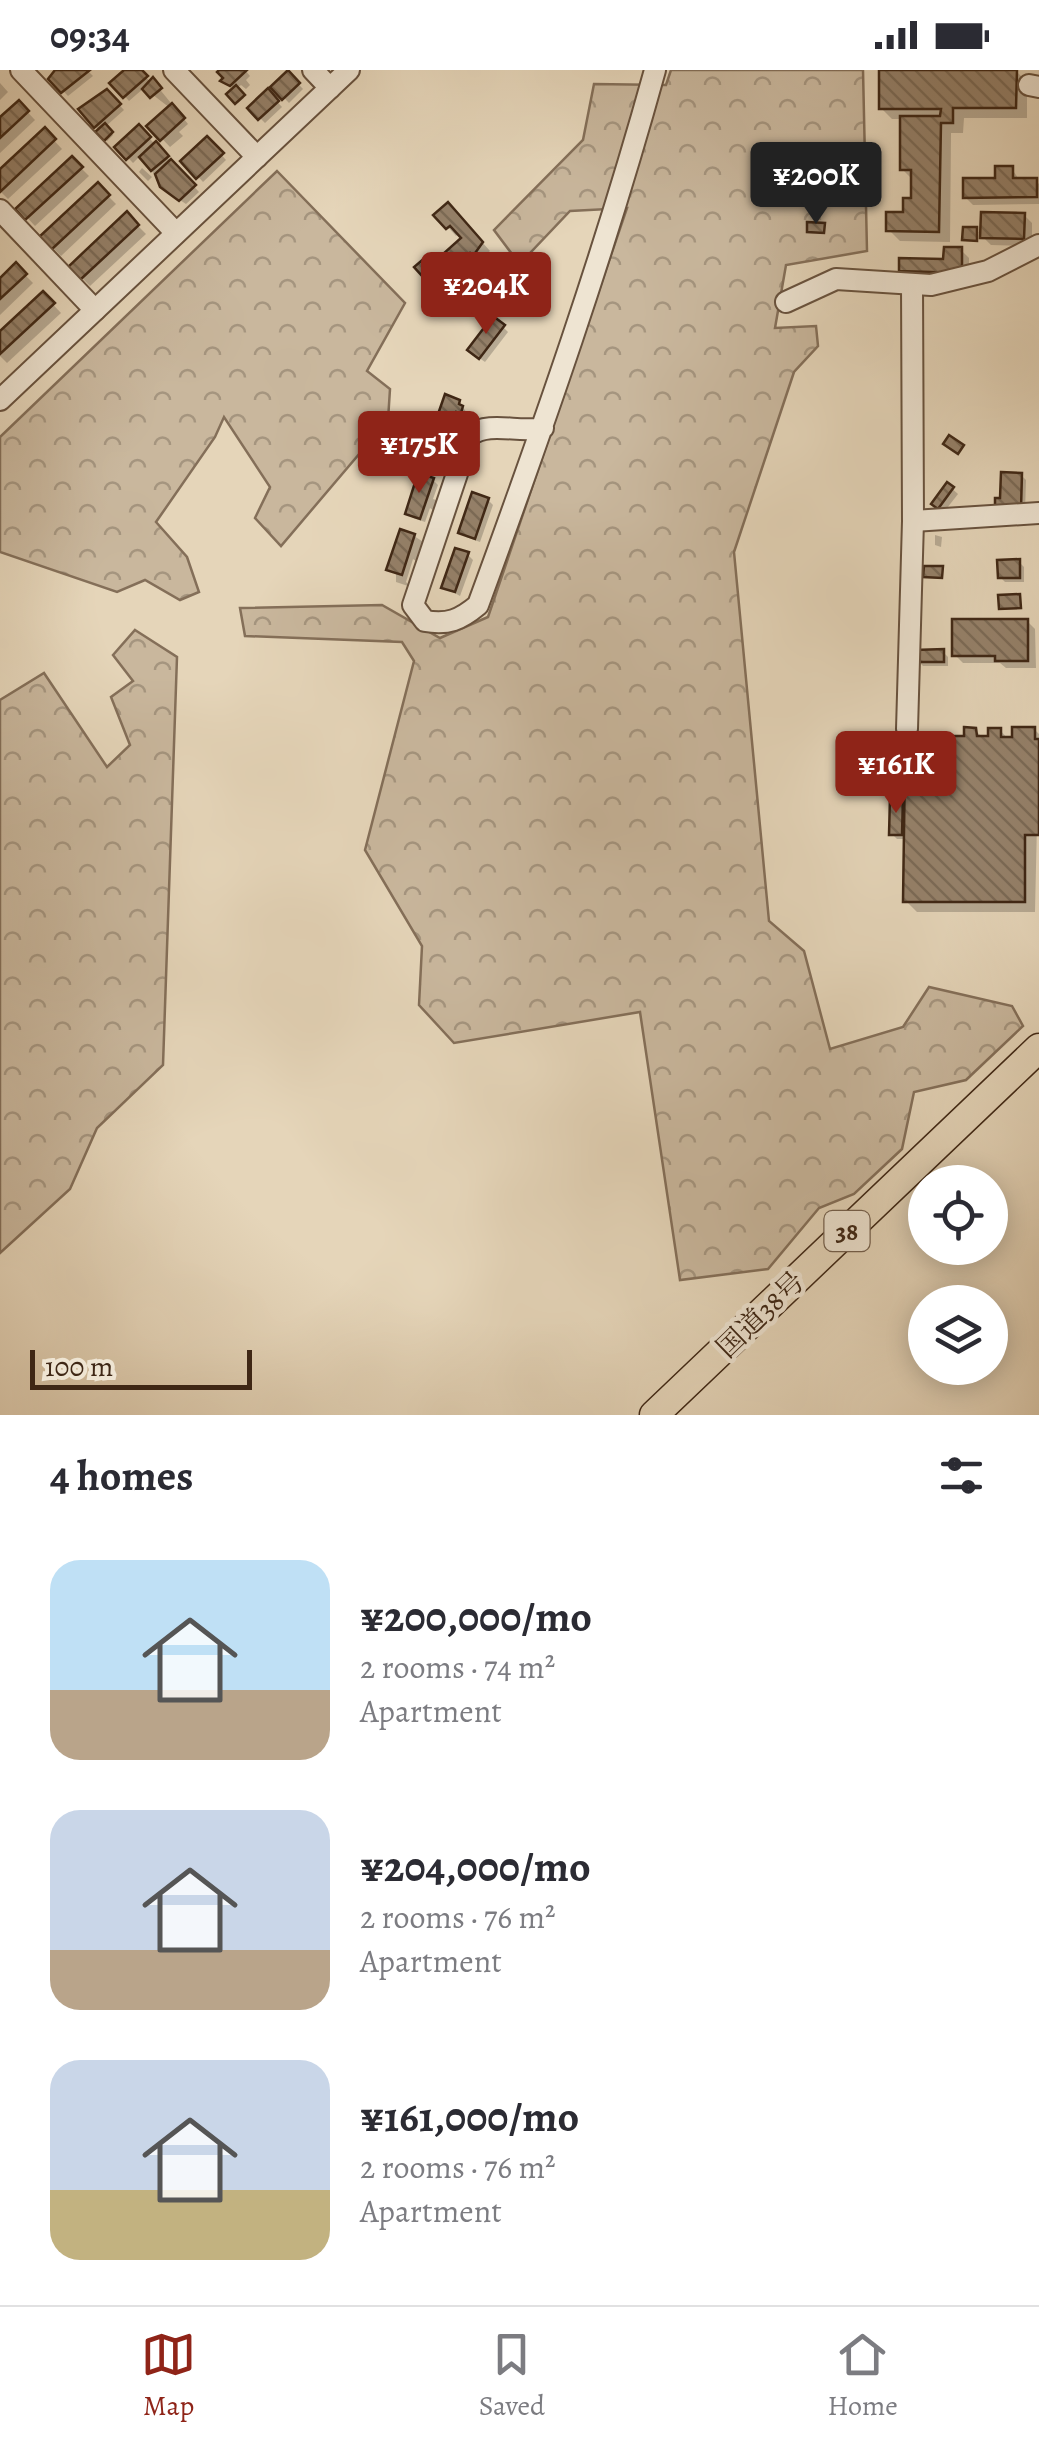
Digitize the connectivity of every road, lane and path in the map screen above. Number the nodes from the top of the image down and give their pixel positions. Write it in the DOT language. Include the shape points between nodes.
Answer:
graph roads {
  1 [pos="21,70"];
  2 [pos="174,70"];
  3 [pos="313,70"];
  4 [pos="348,70"];
  5 [pos="654,70"];
  6 [pos="330,88"];
  7 [pos="256,157"];
  8 [pos="0,210"];
  9 [pos="176,233"];
  10 [pos="1039,245"];
  11 [pos="912,284"];
  12 [pos="786,302"];
  13 [pos="95,310"];
  14 [pos="4,388"];
  15 [pos="543,428"];
  16 [pos="1039,513"];
  17 [pos="913,521"];
  18 [pos="907,729"];
  19 [pos="1039,1048"];
  20 [pos="654,1415"];
  1 -- 9 [label="street"];
  2 -- 7 [label="street"];
  3 -- 6 [label="street"];
  4 -- 6 [label="street"];
  5 -- 15 [label="street"];
  6 -- 7 [label="street"];
  7 -- 9 [label="street"];
  8 -- 13 [label="street"];
  9 -- 13 [label="street"];
  10 -- 11 [label="street" via="988,271"];
  11 -- 12 [label="street" via="836,280"];
  11 -- 17 [label="street"];
  13 -- 14 [label="street"];
  15 -- 15 [label="street" via="478,605 445,624 425,620 413,605 470,436 482,427"];
  16 -- 17 [label="street"];
  17 -- 18 [label="street"];
  19 -- 20 [label="highway, 国道38号 / 38"];
}
